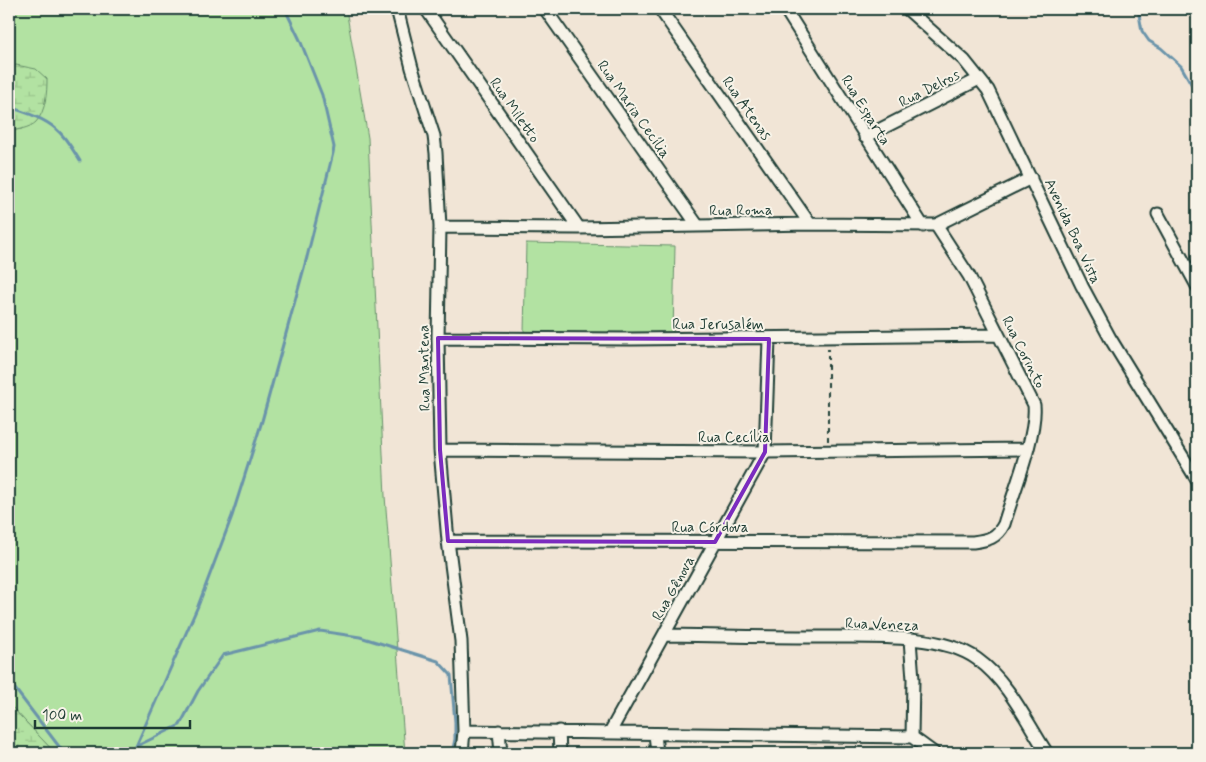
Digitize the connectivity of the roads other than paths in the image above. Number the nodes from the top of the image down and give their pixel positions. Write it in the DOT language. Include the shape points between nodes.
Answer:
graph roads {
  1 [pos="397,9"];
  2 [pos="426,9"];
  3 [pos="545,9"];
  4 [pos="660,9"];
  5 [pos="785,9"];
  6 [pos="907,9"];
  7 [pos="979,79"];
  8 [pos="865,137"];
  9 [pos="1031,178"];
  10 [pos="1158,214"];
  11 [pos="810,224"];
  12 [pos="936,225"];
  13 [pos="440,226"];
  14 [pos="698,226"];
  15 [pos="923,226"];
  16 [pos="579,228"];
  17 [pos="1197,286"];
  18 [pos="998,335"];
  19 [pos="438,338"];
  20 [pos="769,339"];
  21 [pos="1027,449"];
  22 [pos="440,450"];
  23 [pos="765,452"];
  24 [pos="1197,480"];
  25 [pos="448,541"];
  26 [pos="716,542"];
  27 [pos="973,542"];
  28 [pos="664,635"];
  29 [pos="910,640"];
  30 [pos="464,731"];
  31 [pos="499,731"];
  32 [pos="559,731"];
  33 [pos="610,732"];
  34 [pos="655,734"];
  35 [pos="912,737"];
  36 [pos="462,753"];
  37 [pos="501,753"];
  38 [pos="560,753"];
  39 [pos="656,753"];
  40 [pos="934,753"];
  41 [pos="1047,753"];
  1 -- 13 [label="street, Rua Mantena" via="434,136"];
  2 -- 16 [label="street, Rua Miletto"];
  3 -- 14 [label="street, Rua Maria Cecília"];
  4 -- 11 [label="street, Rua Atenas"];
  5 -- 8 [label="street, Rua Esparta"];
  6 -- 7 [label="street, Avenida Boa Vista" via="956,51"];
  7 -- 8 [label="street, Rua Delros"];
  7 -- 9 [label="street, Avenida Boa Vista" via="988,90"];
  8 -- 15 [label="street, Rua Esparta"];
  9 -- 12 [label="street, Rua Roma"];
  9 -- 24 [label="street, Avenida Boa Vista" via="1110,338"];
  10 -- 17 [label="street"];
  11 -- 14 [label="street, Rua Roma"];
  11 -- 15 [label="street, Rua Roma"];
  12 -- 15 [label="street, Rua Roma"];
  12 -- 18 [label="street, Rua Corinto" via="969,276"];
  13 -- 16 [label="street, Rua Roma"];
  13 -- 19 [label="street, Rua Mantena"];
  14 -- 16 [label="street, Rua Roma"];
  18 -- 20 [label="street, Rua Jerusalém"];
  18 -- 21 [label="street, Rua Corinto" via="1034,405"];
  19 -- 20 [label="street, Rua Jerusalém"];
  19 -- 22 [label="street, Rua Mantena"];
  20 -- 23 [label="street, Rua Gênova"];
  21 -- 23 [label="street, Rua Cecília"];
  21 -- 27 [label="street, Rua Corinto" via="1002,528 993,537"];
  22 -- 23 [label="street, Rua Cecília"];
  22 -- 25 [label="street, Rua Mantena"];
  23 -- 26 [label="street, Rua Gênova"];
  25 -- 26 [label="street, Rua Córdova"];
  25 -- 30 [label="street, Rua Mantena" via="461,641"];
  26 -- 27 [label="street, Rua Córdova"];
  26 -- 28 [label="street, Rua Gênova"];
  28 -- 29 [label="street, Rua Veneza"];
  28 -- 33 [label="street, Rua Gênova"];
  29 -- 35 [label="street"];
  29 -- 41 [label="street, Rua Veneza" via="947,645 976,658 1011,694"];
  30 -- 31 [label="street"];
  30 -- 36 [label="street, Rua Mantena"];
  31 -- 32 [label="street"];
  31 -- 37 [label="street"];
  32 -- 33 [label="street"];
  32 -- 38 [label="street"];
  33 -- 34 [label="street"];
  34 -- 35 [label="street"];
  34 -- 39 [label="street"];
  35 -- 40 [label="street"];
}
